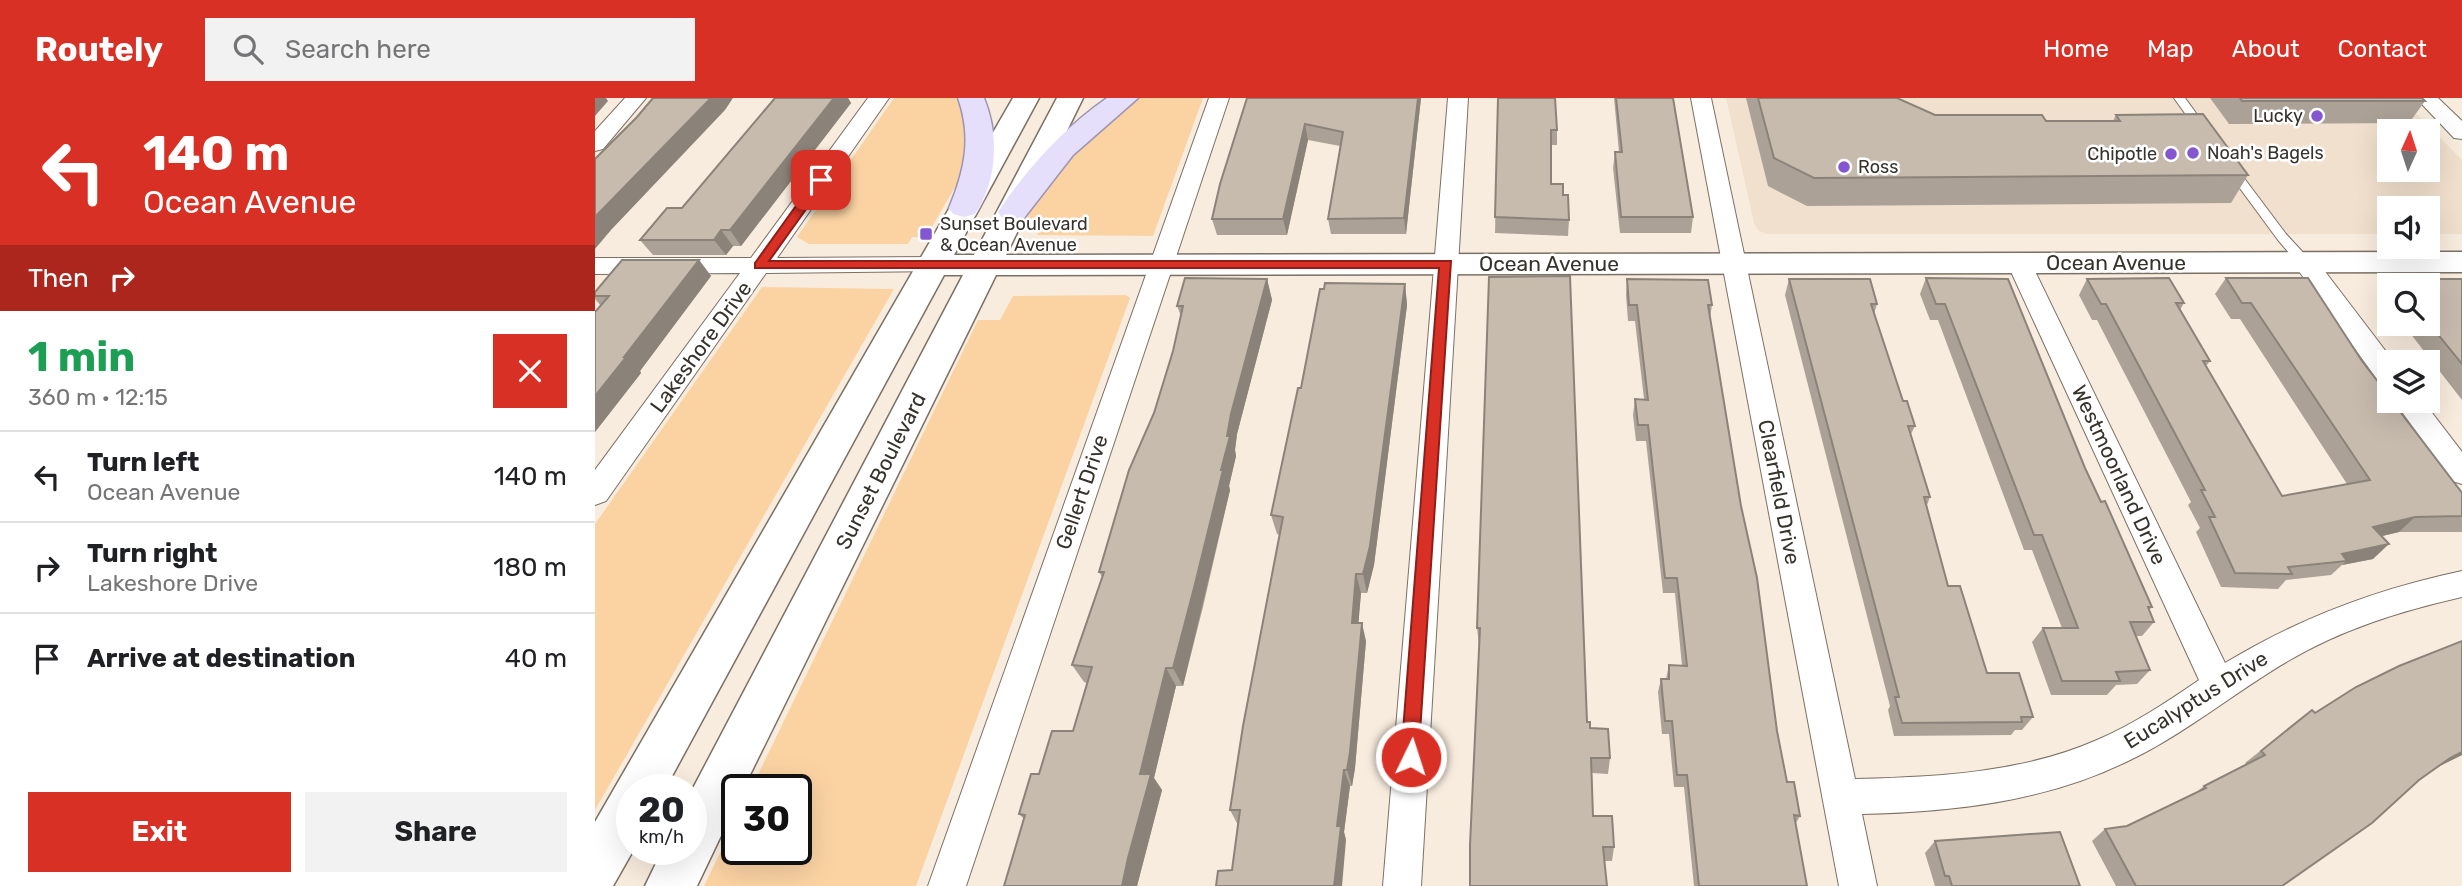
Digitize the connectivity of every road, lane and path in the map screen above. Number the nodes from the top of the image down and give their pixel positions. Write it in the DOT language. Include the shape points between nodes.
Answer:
graph roads {
  1 [pos="636,98"];
  2 [pos="879,98"];
  3 [pos="971,98"];
  4 [pos="1026,98"];
  5 [pos="1070,98"];
  6 [pos="1125,98"];
  7 [pos="1219,98"];
  8 [pos="1458,98"];
  9 [pos="1701,98"];
  10 [pos="2179,98"];
  11 [pos="2426,98"];
  12 [pos="2181,125"];
  13 [pos="2199,125"];
  14 [pos="2462,133"];
  15 [pos="595,145"];
  16 [pos="964,208"];
  17 [pos="1013,212"];
  18 [pos="2462,262"];
  19 [pos="2019,263"];
  20 [pos="2305,263"];
  21 [pos="1446,264"];
  22 [pos="1734,264"];
  23 [pos="759,265"];
  24 [pos="933,265"];
  25 [pos="985,265"];
  26 [pos="1161,265"];
  27 [pos="595,266"];
  28 [pos="2377,359"];
  29 [pos="2417,413"];
  30 [pos="2462,473"];
  31 [pos="595,493"];
  32 [pos="2462,584"];
  33 [pos="2219,686"];
  34 [pos="648,774"];
  35 [pos="1840,797"];
  36 [pos="707,812"];
  37 [pos="616,833"];
  38 [pos="680,865"];
  39 [pos="595,870"];
  40 [pos="670,886"];
  41 [pos="947,886"];
  42 [pos="1402,886"];
  43 [pos="1858,886"];
  1 -- 15 [label="street"];
  2 -- 23 [label="street, Lakeshore Drive"];
  3 -- 16 [label="main road" via="981,121 983,144"];
  4 -- 16 [label="main road"];
  5 -- 17 [label="main road, Sunset Boulevard"];
  6 -- 17 [label="main road" via="1056,154"];
  7 -- 26 [label="street, Gellert Drive"];
  8 -- 21 [label="street"];
  9 -- 22 [label="street, Clearfield Drive"];
  10 -- 13 [label="lane"];
  11 -- 14 [label="street"];
  12 -- 13 [label="lane"];
  13 -- 20 [label="lane"];
  16 -- 24 [label="main road"];
  17 -- 25 [label="main road, Sunset Boulevard"];
  18 -- 20 [label="main road, Ocean Avenue"];
  19 -- 20 [label="main road, Ocean Avenue"];
  19 -- 22 [label="main road, Ocean Avenue"];
  19 -- 33 [label="street, Westmoorland Drive"];
  20 -- 28 [label="street"];
  21 -- 22 [label="main road, Ocean Avenue"];
  21 -- 26 [label="main road, Ocean Avenue"];
  21 -- 42 [label="street"];
  22 -- 35 [label="street, Clearfield Drive"];
  23 -- 24 [label="street, Ocean Avenue"];
  23 -- 27 [label="street, Ocean Avenue"];
  23 -- 31 [label="street, Lakeshore Drive"];
  24 -- 25 [label="main road, Ocean Avenue"];
  24 -- 34 [label="main road"];
  25 -- 26 [label="main road, Ocean Avenue"];
  25 -- 36 [label="main road, Sunset Boulevard"];
  26 -- 41 [label="street, Gellert Drive"];
  29 -- 30 [label="street"];
  32 -- 33 [label="street, Eucalyptus Drive" via="2335,622"];
  33 -- 35 [label="street, Eucalyptus Drive" via="2147,735 2064,770 1961,791"];
  35 -- 43 [label="street, Clearfield Drive"];
  37 -- 39 [label="main road"];
  38 -- 40 [label="main road"];
}
